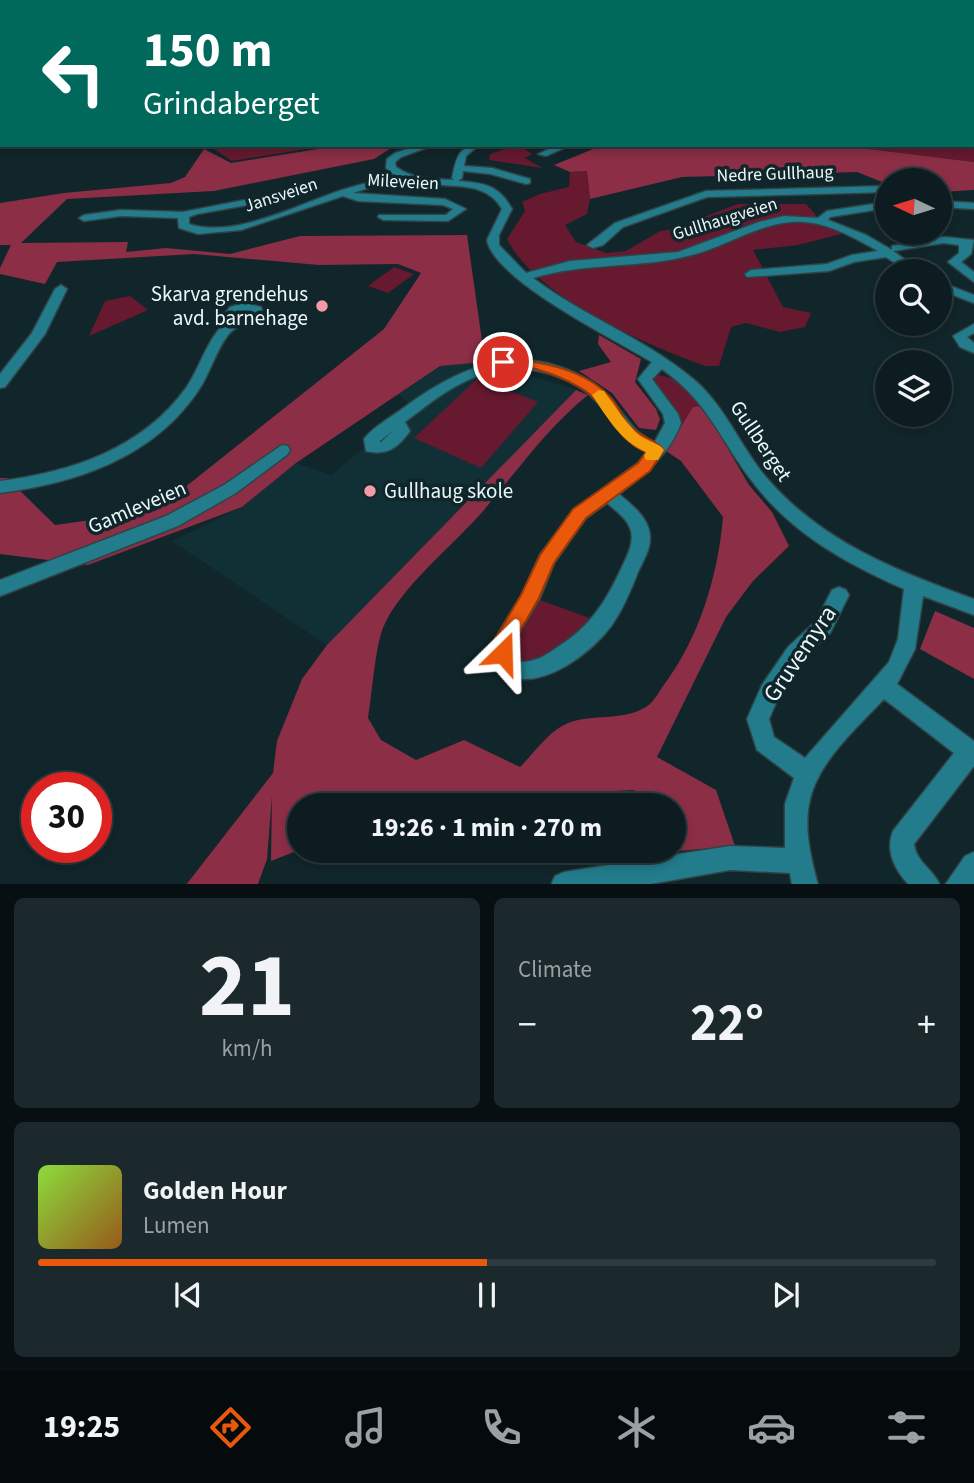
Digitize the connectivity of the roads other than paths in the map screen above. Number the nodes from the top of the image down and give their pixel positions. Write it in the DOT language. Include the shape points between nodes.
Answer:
graph roads {
  1 [pos="424,147"];
  2 [pos="472,147"];
  3 [pos="562,147"];
  4 [pos="543,154"];
  5 [pos="459,168"];
  6 [pos="401,177"];
  7 [pos="526,181"];
  8 [pos="455,183"];
  9 [pos="875,189"];
  10 [pos="344,193"];
  11 [pos="281,196"];
  12 [pos="952,205"];
  13 [pos="974,206"];
  14 [pos="875,207"];
  15 [pos="184,215"];
  16 [pos="383,217"];
  17 [pos="83,218"];
  18 [pos="821,221"];
  19 [pos="970,243"];
  20 [pos="593,245"];
  21 [pos="892,251"];
  22 [pos="901,259"];
  23 [pos="751,274"];
  24 [pos="525,277"];
  25 [pos="974,278"];
  26 [pos="61,289"];
  27 [pos="952,291"];
  28 [pos="974,299"];
  29 [pos="235,320"];
  30 [pos="974,328"];
  31 [pos="974,349"];
  32 [pos="660,362"];
  33 [pos="0,384"];
  34 [pos="397,421"];
  35 [pos="282,450"];
  36 [pos="656,450"];
  37 [pos="0,487"];
  38 [pos="609,495"];
  39 [pos="914,585"];
  40 [pos="0,587"];
  41 [pos="839,595"];
  42 [pos="974,607"];
  43 [pos="882,685"];
  44 [pos="972,753"];
  45 [pos="807,774"];
  46 [pos="974,864"];
  47 [pos="802,873"];
  48 [pos="564,884"];
  49 [pos="928,884"];
  50 [pos="958,884"];
  1 -- 6 [label="street" via="394,158 391,168"];
  2 -- 5 [label="street" via="463,152"];
  3 -- 4 [label="street"];
  5 -- 7 [label="street"];
  5 -- 8 [label="street"];
  6 -- 8 [label="street"];
  6 -- 10 [label="street, Jansveien"];
  8 -- 24 [label="street, Gullberget" via="487,189 506,202 506,213 492,242"];
  9 -- 20 [label="street, Nedre Gullhaug" via="706,194 619,225"];
  10 -- 15 [label="street, Jansveien" via="219,231 191,231 183,226"];
  10 -- 16 [label="street, Mileveien" via="358,198 453,203 461,209 448,218"];
  11 -- 15 [label="street, Jansveien" via="206,207"];
  12 -- 13 [label="street"];
  14 -- 18 [label="street" via="827,214"];
  15 -- 17 [label="street, Jansveien" via="121,213"];
  18 -- 21 [label="street, Gullhaugveien"];
  18 -- 24 [label="street, Gullhaugveien" via="774,221 689,253 570,265"];
  19 -- 21 [label="street" via="944,240"];
  19 -- 25 [label="street" via="954,262"];
  21 -- 22 [label="street, Gullhaugveien"];
  21 -- 23 [label="street" via="829,267"];
  24 -- 32 [label="street, Gullberget" via="569,310"];
  26 -- 33 [label="street" via="38,334"];
  27 -- 28 [label="street"];
  29 -- 37 [label="street" via="176,410 136,445 58,477"];
  30 -- 31 [label="street" via="960,336"];
  32 -- 36 [label="street" via="645,379 673,424"];
  32 -- 39 [label="street, Gullberget" via="695,387 757,477 790,515 860,561"];
  34 -- 36 [label="street" via="470,372 490,364 518,362 588,386 606,402 623,428"];
  35 -- 40 [label="street, Gamleveien" via="230,489 172,521"];
  36 -- 38 [label="street" via="644,467"];
  38 -- 38 [label="street" via="580,514 546,560 503,642 503,653 514,670 542,669 585,641 618,600 641,536 630,514"];
  39 -- 42 [label="street, Gullberget"];
  39 -- 43 [label="street" via="910,638 896,669"];
  41 -- 45 [label="street, Gruvemyra" via="823,628 796,653 770,692 758,719 765,743"];
  43 -- 44 [label="street"];
  43 -- 45 [label="street"];
  44 -- 49 [label="street" via="902,840 901,852 910,868"];
  45 -- 47 [label="street" via="796,798 794,825"];
  46 -- 50 [label="street"];
  47 -- 48 [label="street" via="730,858"];
}
